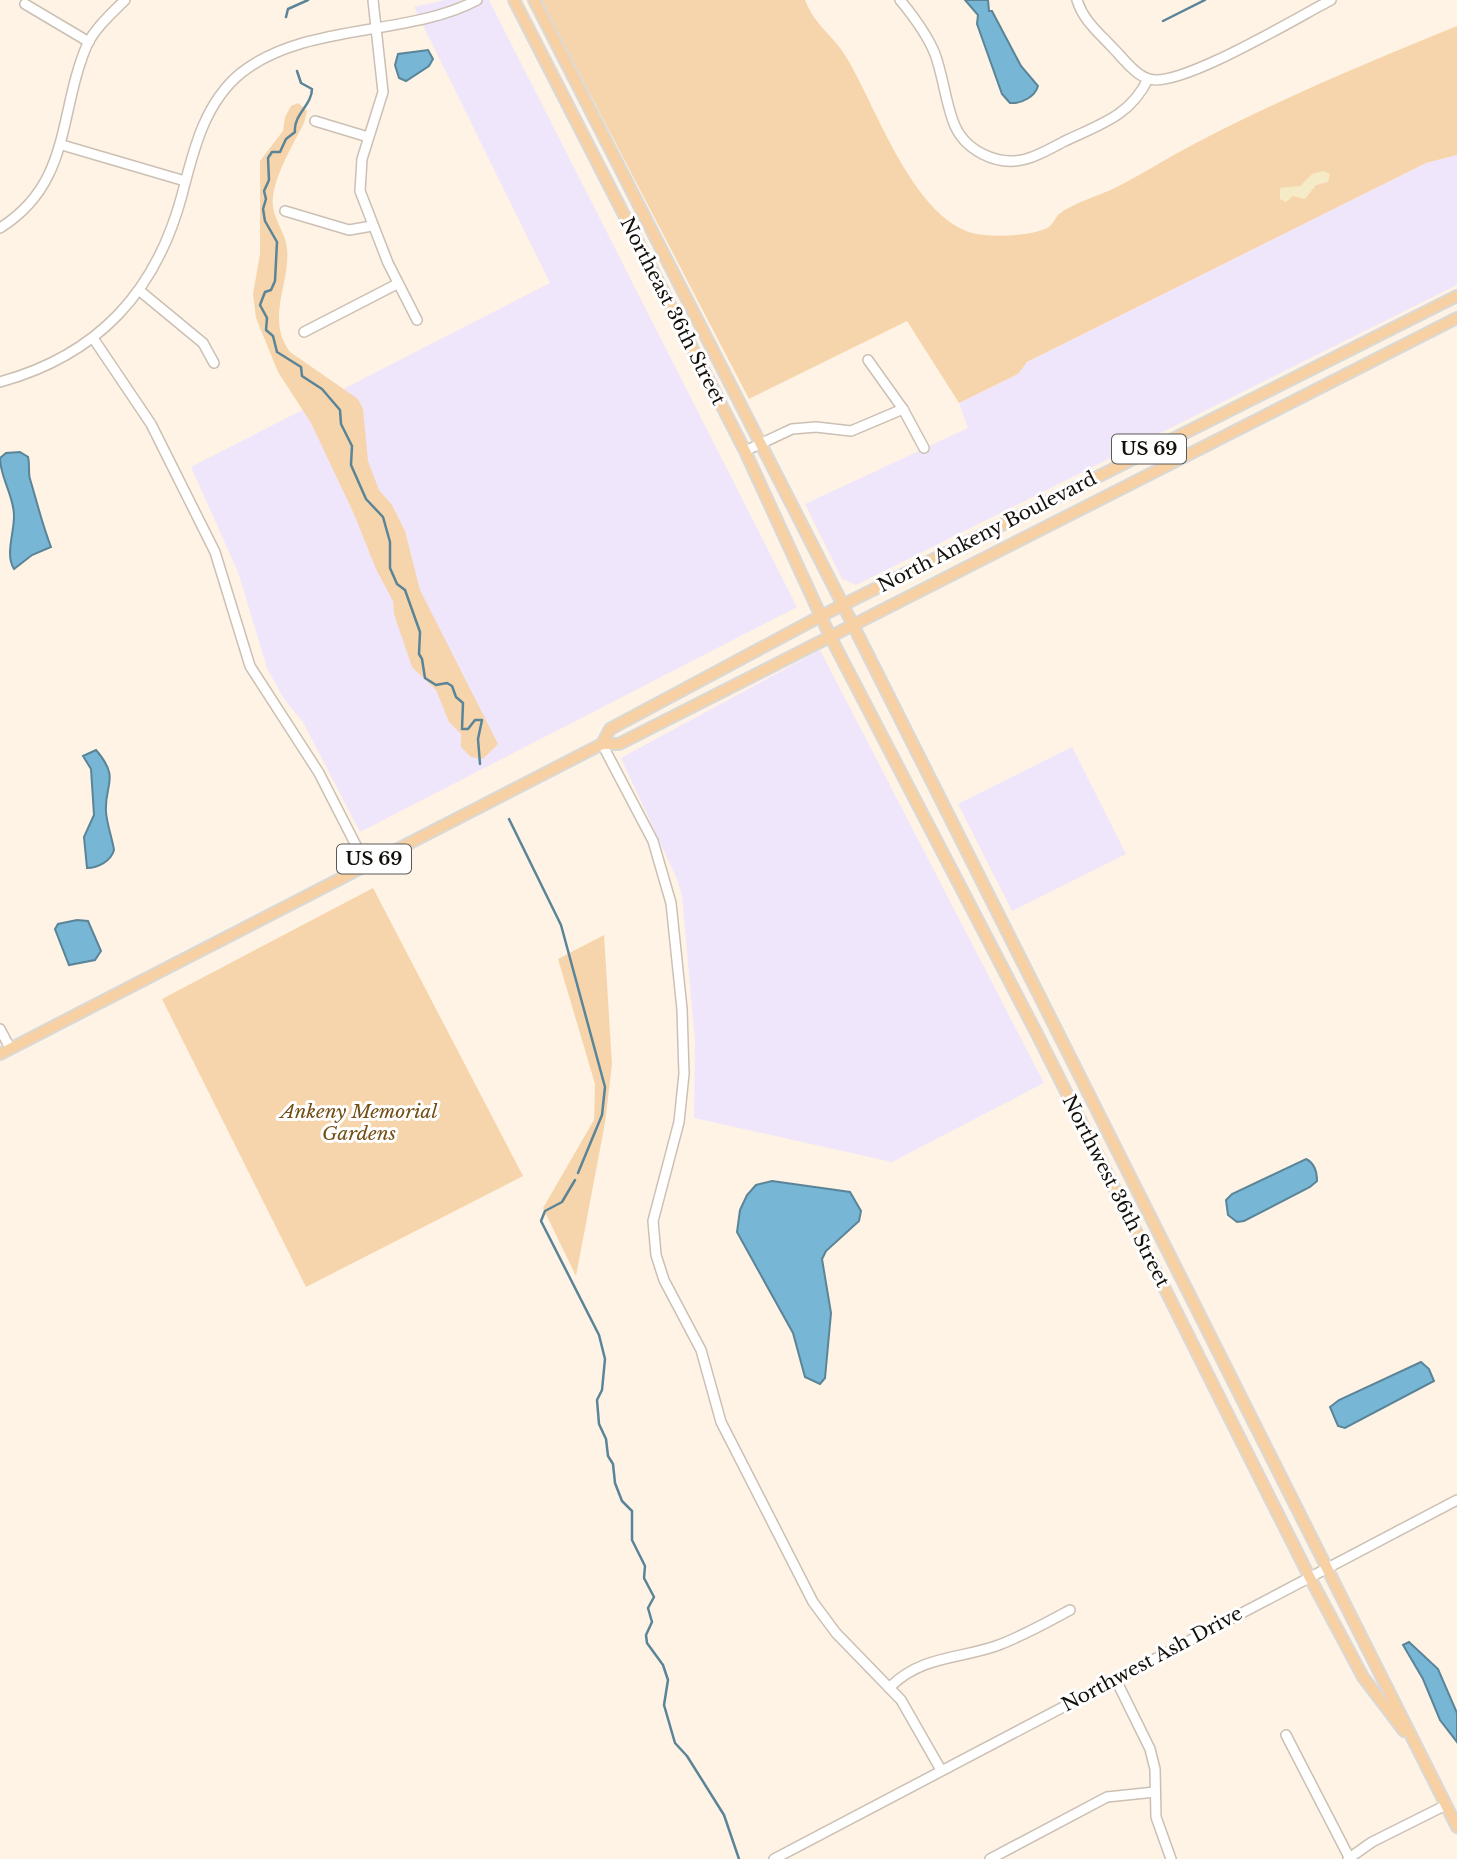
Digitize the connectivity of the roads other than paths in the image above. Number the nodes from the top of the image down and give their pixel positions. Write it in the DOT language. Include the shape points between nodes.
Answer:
graph roads {
  1 [pos="125,0"];
  2 [pos="373,0"];
  3 [pos="477,0"];
  4 [pos="514,0"];
  5 [pos="534,0"];
  6 [pos="900,0"];
  7 [pos="1077,0"];
  8 [pos="1331,0"];
  9 [pos="25,4"];
  10 [pos="377,27"];
  11 [pos="89,42"];
  12 [pos="1148,79"];
  13 [pos="315,121"];
  14 [pos="368,137"];
  15 [pos="62,145"];
  16 [pos="185,181"];
  17 [pos="285,211"];
  18 [pos="372,226"];
  19 [pos="0,228"];
  20 [pos="397,284"];
  21 [pos="140,291"];
  22 [pos="1457,296"];
  23 [pos="1457,318"];
  24 [pos="417,320"];
  25 [pos="304,332"];
  26 [pos="93,338"];
  27 [pos="868,360"];
  28 [pos="214,363"];
  29 [pos="0,382"];
  30 [pos="903,409"];
  31 [pos="759,443"];
  32 [pos="924,448"];
  33 [pos="745,451"];
  34 [pos="848,615"];
  35 [pos="825,626"];
  36 [pos="602,744"];
  37 [pos="365,863"];
  38 [pos="0,1029"];
  39 [pos="5,1051"];
  40 [pos="1457,1500"];
  41 [pos="1326,1568"];
  42 [pos="1309,1576"];
  43 [pos="1070,1610"];
  44 [pos="1115,1678"];
  45 [pos="891,1686"];
  46 [pos="1286,1735"];
  47 [pos="1419,1749"];
  48 [pos="941,1770"];
  49 [pos="1155,1792"];
  50 [pos="1446,1805"];
  51 [pos="1457,1827"];
  52 [pos="774,1859"];
  53 [pos="990,1859"];
  54 [pos="1171,1859"];
  55 [pos="1349,1859"];
  1 -- 11 [label="street"];
  2 -- 10 [label="street"];
  3 -- 10 [label="street"];
  4 -- 33 [label="main road, Northeast 36th Street"];
  5 -- 31 [label="main road, Northeast 36th Street"];
  6 -- 12 [label="street" via="934,52 957,131 973,149 992,158 1023,160 1084,132 1127,110 1139,99"];
  7 -- 12 [label="street" via="1086,20"];
  8 -- 12 [label="street" via="1195,70 1170,79"];
  9 -- 11 [label="street"];
  10 -- 14 [label="street" via="383,92"];
  10 -- 16 [label="street" via="276,52 239,75 201,128"];
  11 -- 15 [label="street" via="76,76"];
  13 -- 14 [label="street"];
  14 -- 18 [label="street" via="359,177"];
  15 -- 16 [label="street"];
  15 -- 19 [label="street" via="30,205"];
  16 -- 21 [label="street" via="168,243"];
  17 -- 18 [label="street" via="349,230"];
  18 -- 20 [label="street"];
  20 -- 24 [label="street"];
  20 -- 25 [label="street"];
  21 -- 26 [label="street"];
  21 -- 28 [label="street" via="203,343"];
  22 -- 34 [label="main road, North Ankeny Boulevard / US 69"];
  23 -- 34 [label="main road, North Ankeny Boulevard / US 69"];
  26 -- 29 [label="street" via="39,369"];
  26 -- 37 [label="street" via="156,433 218,561 250,666 301,743"];
  27 -- 30 [label="street"];
  30 -- 31 [label="street" via="862,429 839,432 804,427"];
  30 -- 32 [label="street"];
  31 -- 33 [label="street"];
  31 -- 34 [label="main road, Northeast 36th Street"];
  33 -- 35 [label="main road, Northeast 36th Street"];
  34 -- 35 [label="main road, North Ankeny Boulevard / US 69"];
  34 -- 35 [label="main road, North Ankeny Boulevard / US 69"];
  34 -- 41 [label="main road, Northwest 36th Street"];
  35 -- 36 [label="main road, North Ankeny Boulevard / US 69" via="619,744"];
  35 -- 36 [label="main road, North Ankeny Boulevard / US 69" via="611,729"];
  35 -- 42 [label="main road, Northwest 36th Street" via="1031,1022"];
  36 -- 37 [label="main road, North Ankeny Boulevard / US 69"];
  36 -- 45 [label="street" via="653,841 671,903 684,1073 679,1122 653,1221 663,1280 701,1350 722,1422 813,1602 836,1633"];
  37 -- 39 [label="main road, North Ankeny Boulevard / US 69"];
  38 -- 39 [label="street"];
  40 -- 41 [label="street, Northwest Ash Drive"];
  41 -- 42 [label="street, Northwest Ash Drive"];
  41 -- 47 [label="main road, Northwest 36th Street"];
  42 -- 44 [label="street, Northwest Ash Drive"];
  42 -- 47 [label="main road, Northwest 36th Street" via="1363,1677"];
  43 -- 45 [label="street" via="995,1646 918,1666"];
  44 -- 48 [label="street, Northwest Ash Drive"];
  44 -- 49 [label="street" via="1150,1748"];
  45 -- 48 [label="street"];
  46 -- 55 [label="street"];
  47 -- 50 [label="main road, Northwest 36th Street"];
  48 -- 52 [label="street, Northwest Ash Drive"];
  49 -- 53 [label="street" via="1107,1797"];
  49 -- 54 [label="street" via="1160,1835"];
  50 -- 51 [label="main road, Northwest 36th Street"];
  50 -- 55 [label="street" via="1372,1842"];
}
